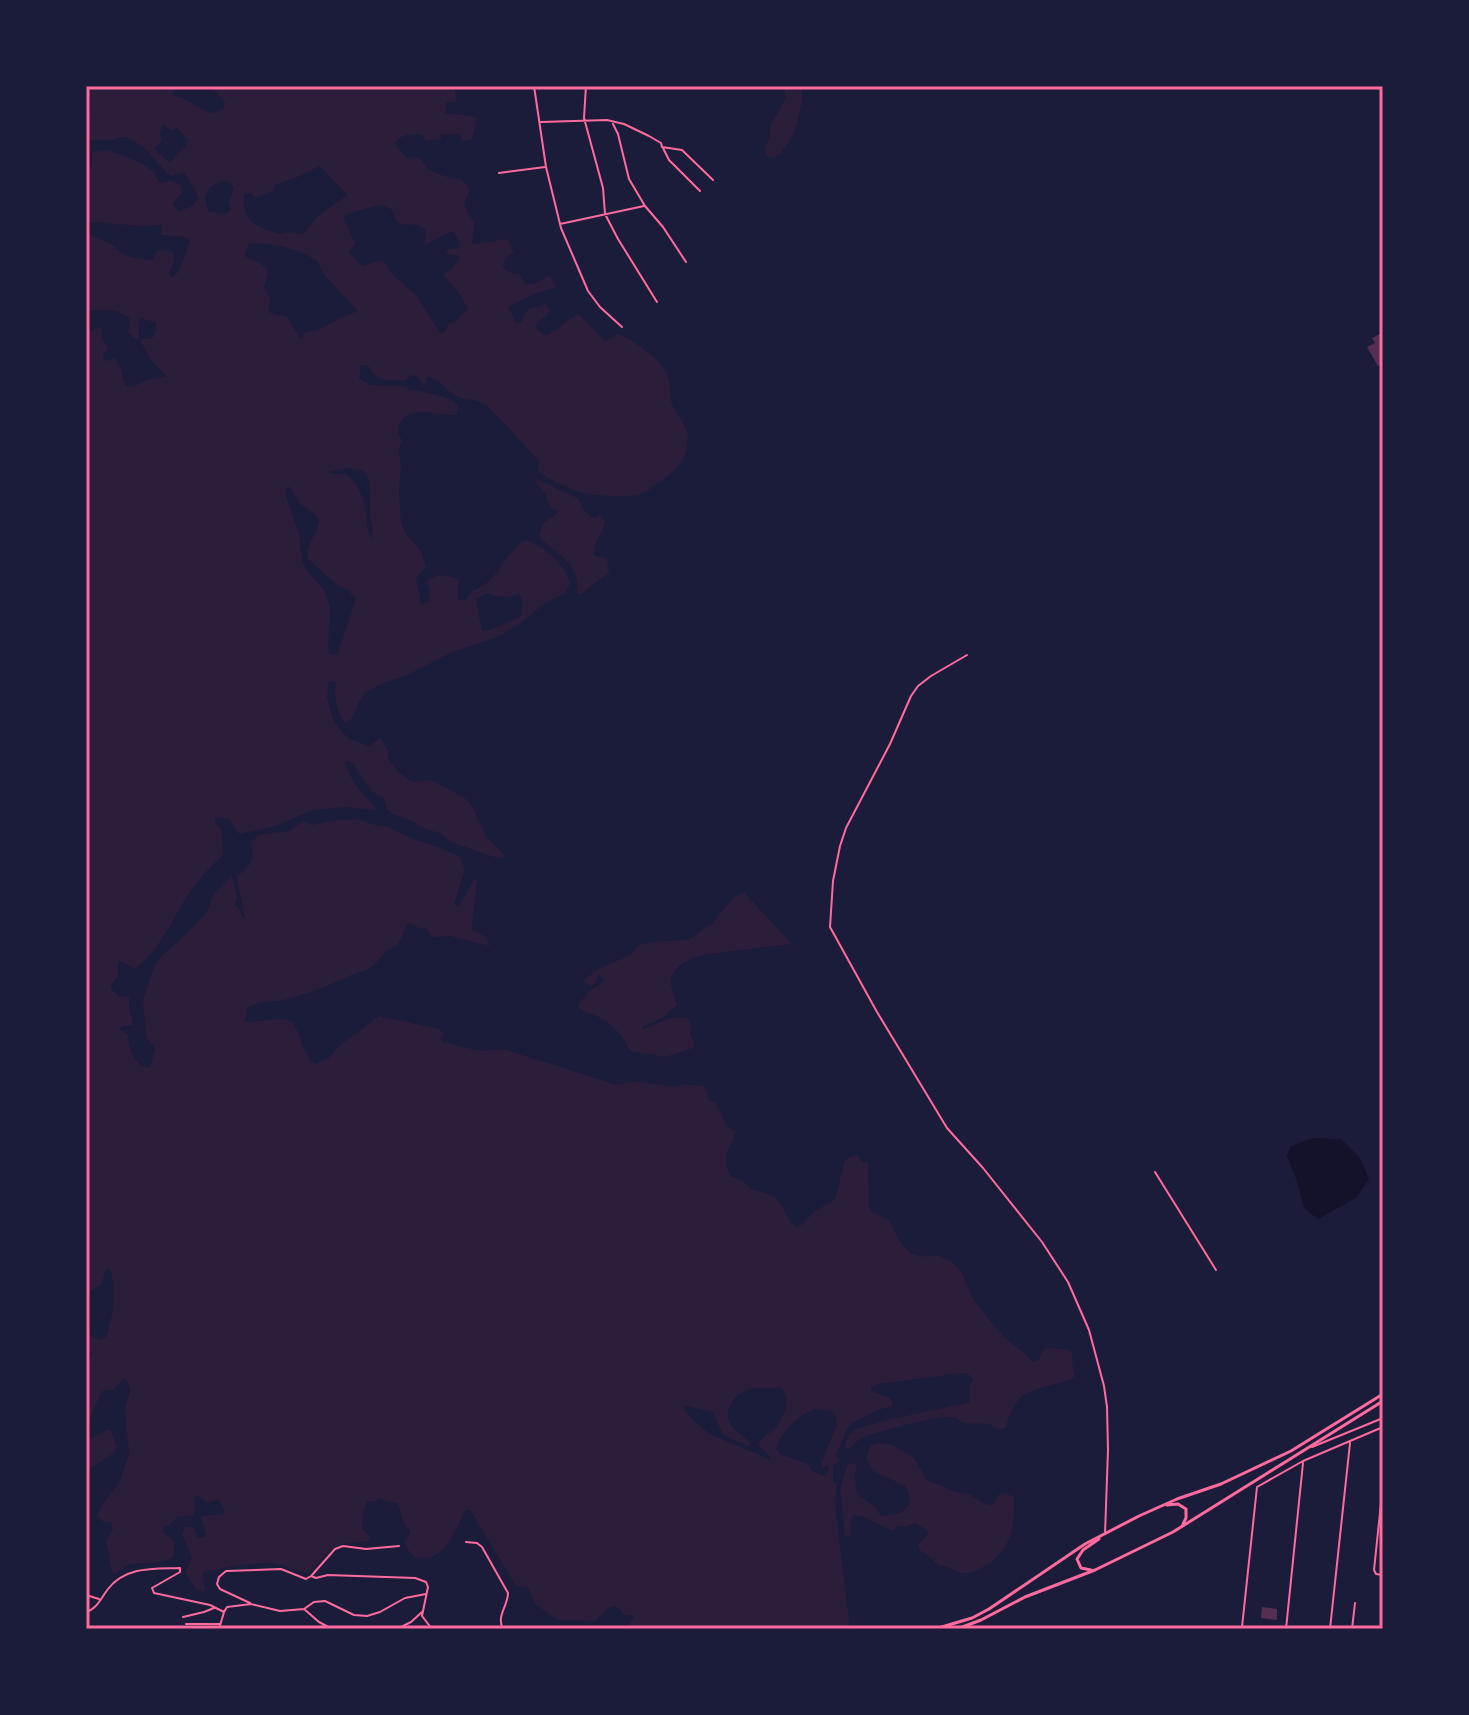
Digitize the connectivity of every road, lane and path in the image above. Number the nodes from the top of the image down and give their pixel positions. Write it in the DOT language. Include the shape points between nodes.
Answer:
graph roads {
  1 [pos="534,86"];
  2 [pos="586,86"];
  3 [pos="585,121"];
  4 [pos="540,122"];
  5 [pos="612,123"];
  6 [pos="662,147"];
  7 [pos="546,167"];
  8 [pos="499,173"];
  9 [pos="713,180"];
  10 [pos="700,191"];
  11 [pos="645,206"];
  12 [pos="605,214"];
  13 [pos="560,224"];
  14 [pos="686,262"];
  15 [pos="657,302"];
  16 [pos="622,327"];
  17 [pos="967,655"];
  18 [pos="1155,1172"];
  19 [pos="1216,1270"];
  20 [pos="1383,1394"];
  21 [pos="1383,1401"];
  22 [pos="1383,1418"];
  23 [pos="1383,1427"];
  24 [pos="1350,1441"];
  25 [pos="1303,1451"];
  26 [pos="1303,1461"];
  27 [pos="1383,1484"];
  28 [pos="1162,1506"];
  29 [pos="1181,1527"];
  30 [pos="1112,1530"];
  31 [pos="1105,1534"];
  32 [pos="466,1542"];
  33 [pos="399,1546"];
  34 [pos="1095,1570"];
  35 [pos="1383,1575"];
  36 [pos="311,1576"];
  37 [pos="426,1594"];
  38 [pos="86,1595"];
  39 [pos="100,1600"];
  40 [pos="1355,1603"];
  41 [pos="251,1604"];
  42 [pos="215,1607"];
  43 [pos="304,1609"];
  44 [pos="423,1611"];
  45 [pos="86,1612"];
  46 [pos="224,1612"];
  47 [pos="183,1617"];
  48 [pos="186,1624"];
  49 [pos="219,1627"];
  50 [pos="332,1629"];
  51 [pos="397,1629"];
  52 [pos="432,1629"];
  53 [pos="503,1629"];
  54 [pos="935,1629"];
  55 [pos="957,1629"];
  56 [pos="1274,1629"];
  57 [pos="1286,1629"];
  58 [pos="1330,1629"];
  59 [pos="1352,1629"];
  1 -- 4 [label="street"];
  2 -- 3 [label="street"];
  3 -- 4 [label="street"];
  3 -- 5 [label="street"];
  3 -- 12 [label="street"];
  4 -- 7 [label="street"];
  5 -- 6 [label="street" via="624,124"];
  5 -- 11 [label="street" via="629,179"];
  6 -- 9 [label="street" via="682,150"];
  6 -- 10 [label="street"];
  7 -- 8 [label="street"];
  7 -- 13 [label="street"];
  11 -- 12 [label="street"];
  11 -- 14 [label="street"];
  12 -- 13 [label="street"];
  12 -- 15 [label="street"];
  13 -- 16 [label="street" via="588,291"];
  17 -- 31 [label="street" via="924,681 911,696 846,828 833,881 830,927 947,1128 1050,1253 1078,1304 1098,1360 1107,1407"];
  18 -- 19 [label="street"];
  20 -- 28 [label="highway" via="1268,1463"];
  21 -- 25 [label="highway"];
  22 -- 25 [label="street"];
  23 -- 24 [label="street"];
  24 -- 26 [label="street"];
  24 -- 58 [label="street"];
  25 -- 29 [label="highway"];
  26 -- 56 [label="street" via="1257,1487 1242,1627"];
  26 -- 57 [label="street"];
  27 -- 35 [label="street" via="1374,1570"];
  28 -- 29 [label="highway" via="1186,1509"];
  28 -- 30 [label="highway"];
  29 -- 34 [label="highway"];
  30 -- 31 [label="highway"];
  30 -- 34 [label="highway" via="1078,1555 1081,1568"];
  31 -- 54 [label="highway" via="989,1609"];
  32 -- 53 [label="street" via="482,1547 508,1593"];
  33 -- 36 [label="street" via="343,1546"];
  34 -- 55 [label="highway"];
  36 -- 37 [label="street" via="415,1578 426,1582"];
  36 -- 41 [label="street" via="306,1579 281,1569 226,1571 219,1577 220,1589"];
  37 -- 43 [label="street" via="367,1616 325,1601"];
  37 -- 44 [label="street"];
  38 -- 39 [label="street"];
  39 -- 42 [label="street" via="130,1571 180,1568 152,1588 154,1593"];
  39 -- 45 [label="street"];
  40 -- 59 [label="street"];
  41 -- 43 [label="street" via="280,1611"];
  41 -- 46 [label="street"];
  42 -- 46 [label="street"];
  42 -- 47 [label="street"];
  43 -- 50 [label="street"];
  44 -- 51 [label="street"];
  44 -- 52 [label="street"];
  46 -- 49 [label="street"];
  48 -- 49 [label="street"];
}
